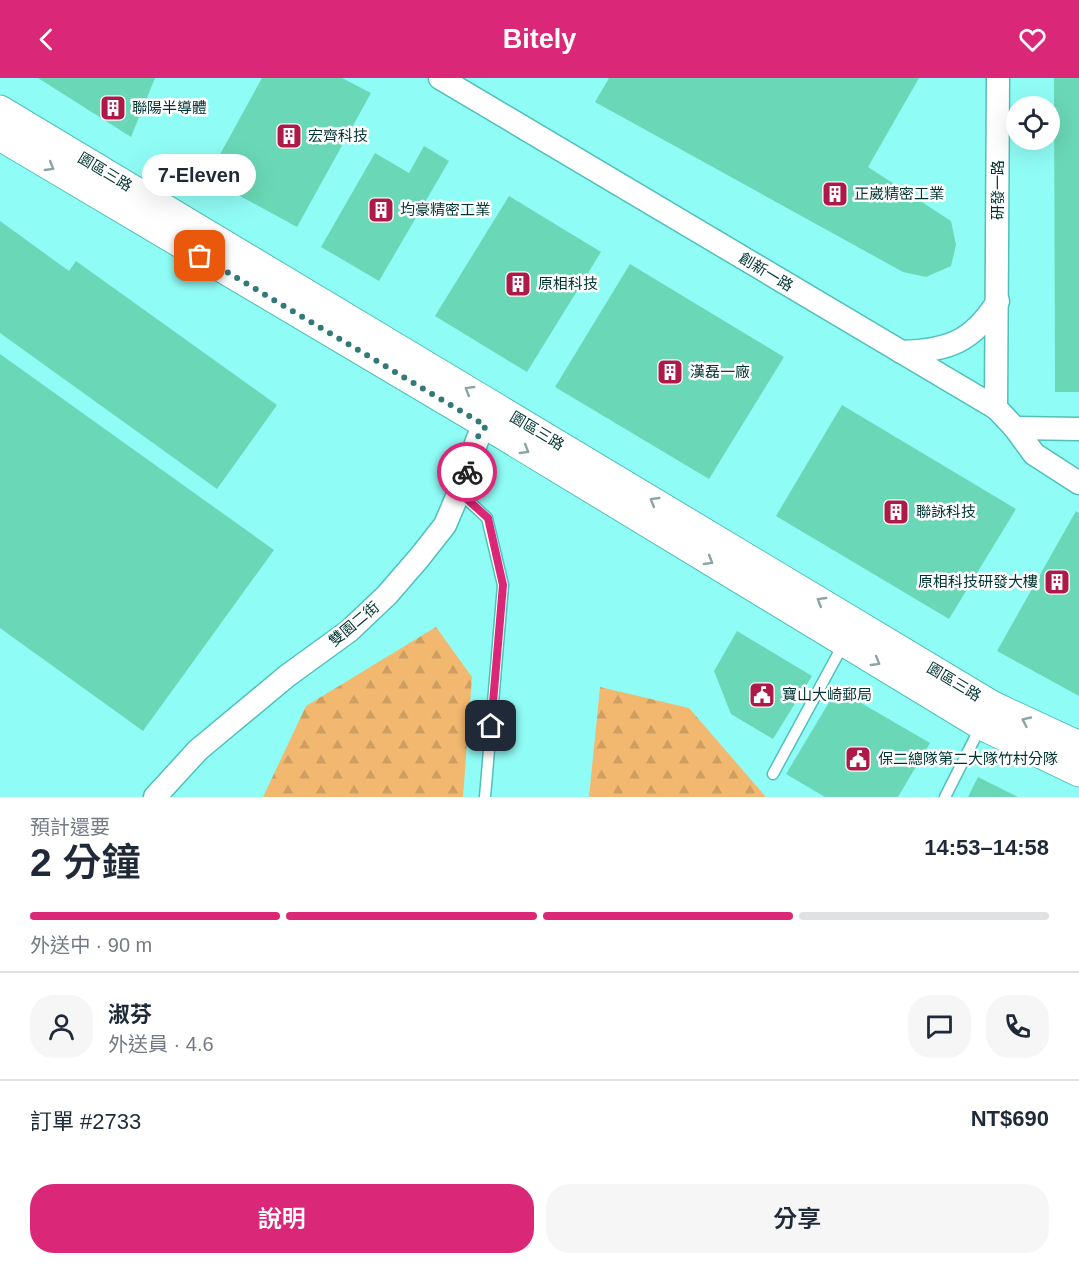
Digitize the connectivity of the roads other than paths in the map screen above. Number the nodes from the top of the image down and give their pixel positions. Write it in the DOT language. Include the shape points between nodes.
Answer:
graph roads {
  1 [pos="440,78"];
  2 [pos="998,78"];
  3 [pos="0,110"];
  4 [pos="0,137"];
  5 [pos="998,301"];
  6 [pos="901,352"];
  7 [pos="996,408"];
  8 [pos="491,417"];
  9 [pos="1015,428"];
  10 [pos="1079,429"];
  11 [pos="1079,483"];
  12 [pos="459,492"];
  13 [pos="850,632"];
  14 [pos="987,716"];
  15 [pos="1079,745"];
  16 [pos="1079,773"];
  17 [pos="773,774"];
  18 [pos="155,797"];
  19 [pos="485,797"];
  20 [pos="945,797"];
  1 -- 6 [label="street, 創新一路"];
  2 -- 5 [label="street, 研發一路"];
  8 -- 3 [label="street, 園區三路, one-way"];
  4 -- 8 [label="street, 園區三路, one-way"];
  5 -- 6 [label="street" via="973,333 949,346"];
  5 -- 7 [label="street, 研發一路"];
  6 -- 7 [label="street, 創新一路"];
  7 -- 9 [label="street, 創新一路"];
  8 -- 12 [label="street, 雙園二街" via="477,438"];
  8 -- 13 [label="street, 園區三路"];
  9 -- 10 [label="street"];
  9 -- 11 [label="street, 創新一路" via="1034,454"];
  12 -- 18 [label="street, 雙園二街" via="444,525 387,595 349,631 287,675 198,750"];
  12 -- 19 [label="lane" via="488,518 503,585"];
  13 -- 14 [label="street, 園區三路"];
  13 -- 17 [label="lane"];
  15 -- 14 [label="street, 園區三路, one-way"];
  14 -- 16 [label="street, 園區三路"];
  14 -- 20 [label="lane"];
}
